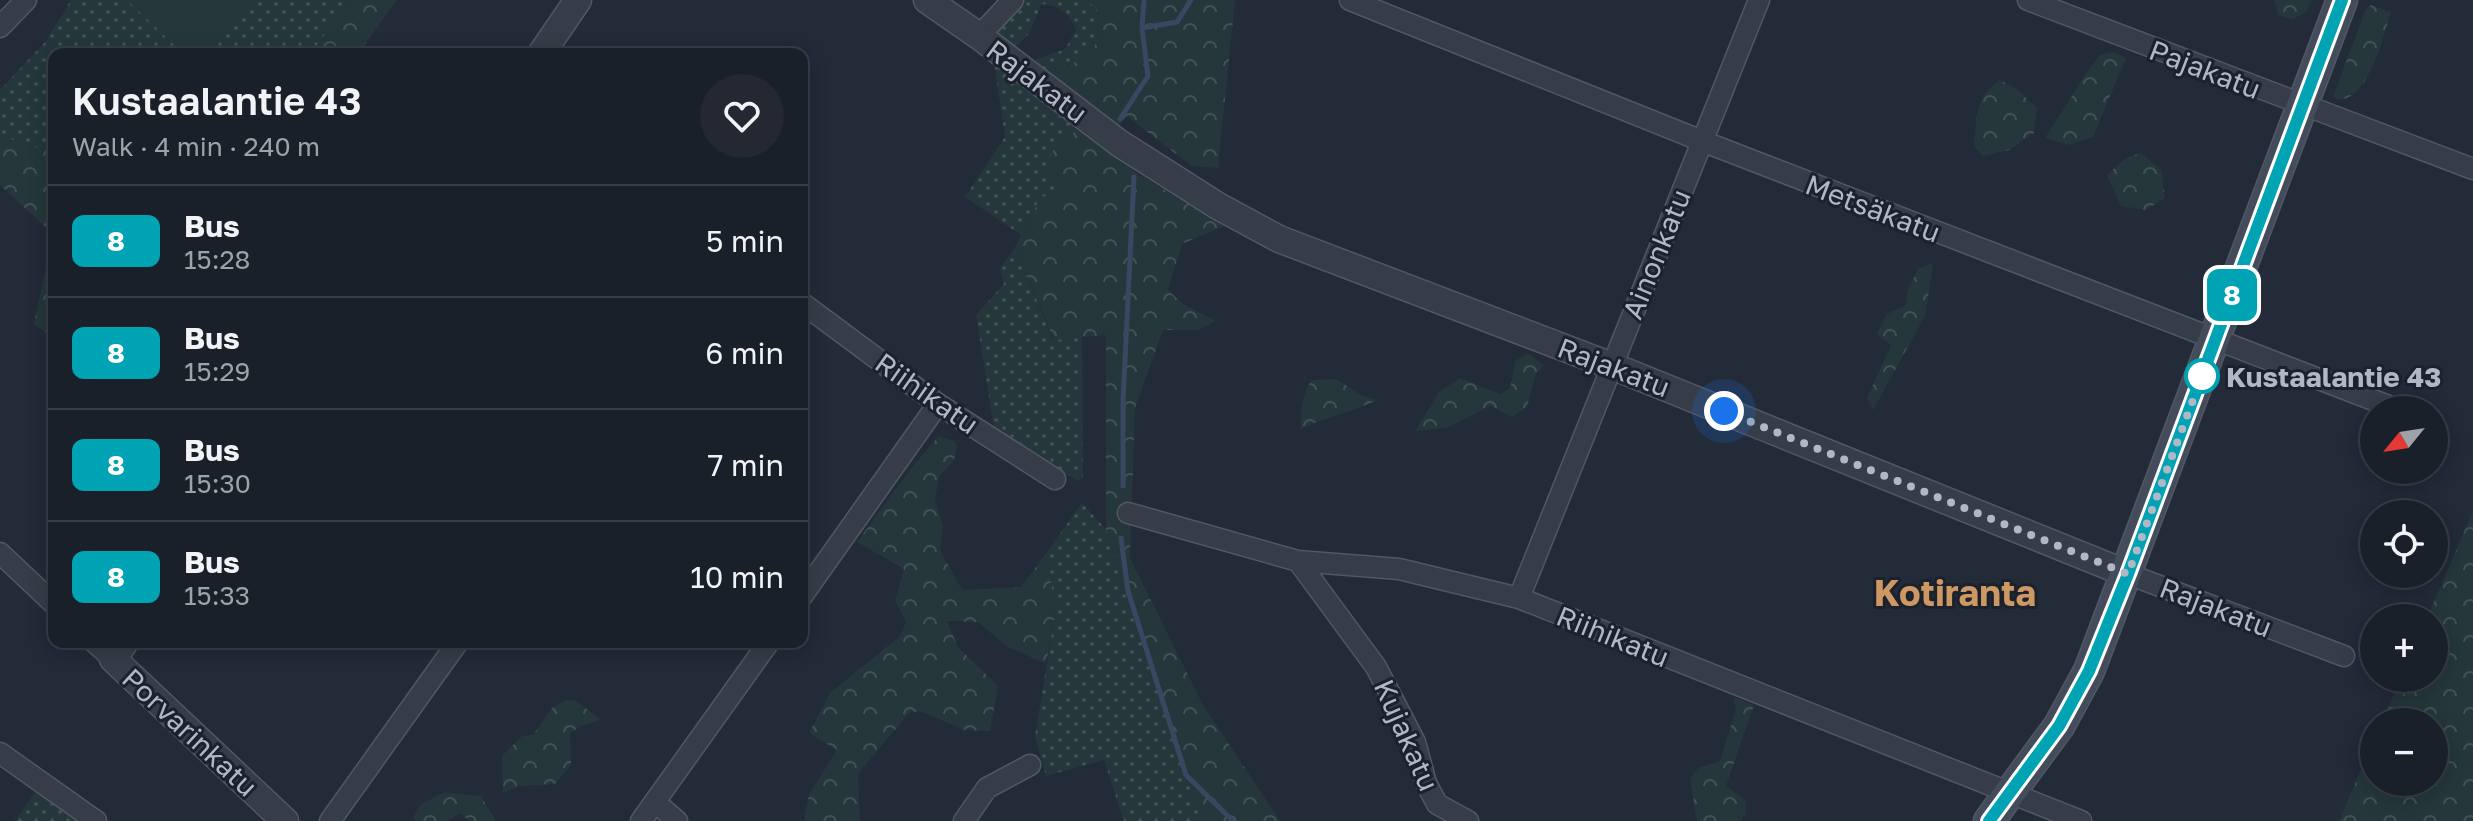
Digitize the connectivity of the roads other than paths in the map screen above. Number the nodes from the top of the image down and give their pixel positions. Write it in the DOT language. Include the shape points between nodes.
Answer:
graph roads {
  1 [pos="26,0"];
  2 [pos="578,0"];
  3 [pos="927,0"];
  4 [pos="1013,0"];
  5 [pos="1350,0"];
  6 [pos="1759,0"];
  7 [pos="2028,0"];
  8 [pos="2342,0"];
  9 [pos="0,27"];
  10 [pos="979,36"];
  11 [pos="545,48"];
  12 [pos="2302,105"];
  13 [pos="1702,141"];
  14 [pos="2473,169"];
  15 [pos="808,307"];
  16 [pos="2215,341"];
  17 [pos="1612,366"];
  18 [pos="2362,396"];
  19 [pos="938,404"];
  20 [pos="1055,479"];
  21 [pos="1128,513"];
  22 [pos="0,553"];
  23 [pos="1298,561"];
  24 [pos="2128,574"];
  25 [pos="808,588"];
  26 [pos="48,598"];
  27 [pos="1519,598"];
  28 [pos="111,648"];
  29 [pos="454,648"];
  30 [pos="765,648"];
  31 [pos="2344,656"];
  32 [pos="0,753"];
  33 [pos="1030,765"];
  34 [pos="2012,792"];
  35 [pos="655,802"];
  36 [pos="96,821"];
  37 [pos="285,821"];
  38 [pos="330,821"];
  39 [pos="641,821"];
  40 [pos="677,821"];
  41 [pos="964,821"];
  42 [pos="1468,821"];
  43 [pos="1989,821"];
  44 [pos="2081,821"];
  1 -- 9 [label="street"];
  2 -- 11 [label="street"];
  3 -- 10 [label="street, Rajakatu"];
  4 -- 10 [label="street"];
  5 -- 13 [label="street, Metsäkatu"];
  6 -- 13 [label="street, Ainonkatu"];
  7 -- 12 [label="street, Pajakatu"];
  8 -- 12 [label="main road"];
  10 -- 17 [label="street, Rajakatu" via="1119,143 1279,239"];
  12 -- 14 [label="street, Pajakatu"];
  12 -- 16 [label="main road"];
  13 -- 16 [label="street, Metsäkatu"];
  13 -- 17 [label="street, Ainonkatu"];
  15 -- 19 [label="street, Riihikatu"];
  16 -- 18 [label="street, Metsäkatu"];
  16 -- 24 [label="main road"];
  17 -- 24 [label="street, Rajakatu"];
  17 -- 27 [label="street, Ainonkatu"];
  19 -- 20 [label="street, Riihikatu"];
  19 -- 25 [label="street"];
  21 -- 23 [label="street, Riihikatu"];
  22 -- 26 [label="street"];
  23 -- 27 [label="street, Riihikatu" via="1399,569"];
  23 -- 42 [label="street, Kujakatu" via="1376,667 1415,742 1437,804"];
  24 -- 31 [label="street, Rajakatu"];
  24 -- 34 [label="main road" via="2089,671 2059,726"];
  27 -- 34 [label="street, Riihikatu"];
  28 -- 37 [label="street, Porvarinkatu"];
  29 -- 38 [label="street"];
  30 -- 35 [label="street"];
  32 -- 36 [label="street"];
  33 -- 41 [label="street" via="987,788"];
  34 -- 43 [label="main road"];
  34 -- 44 [label="street, Riihikatu"];
  35 -- 39 [label="street"];
  35 -- 40 [label="street"];
}
